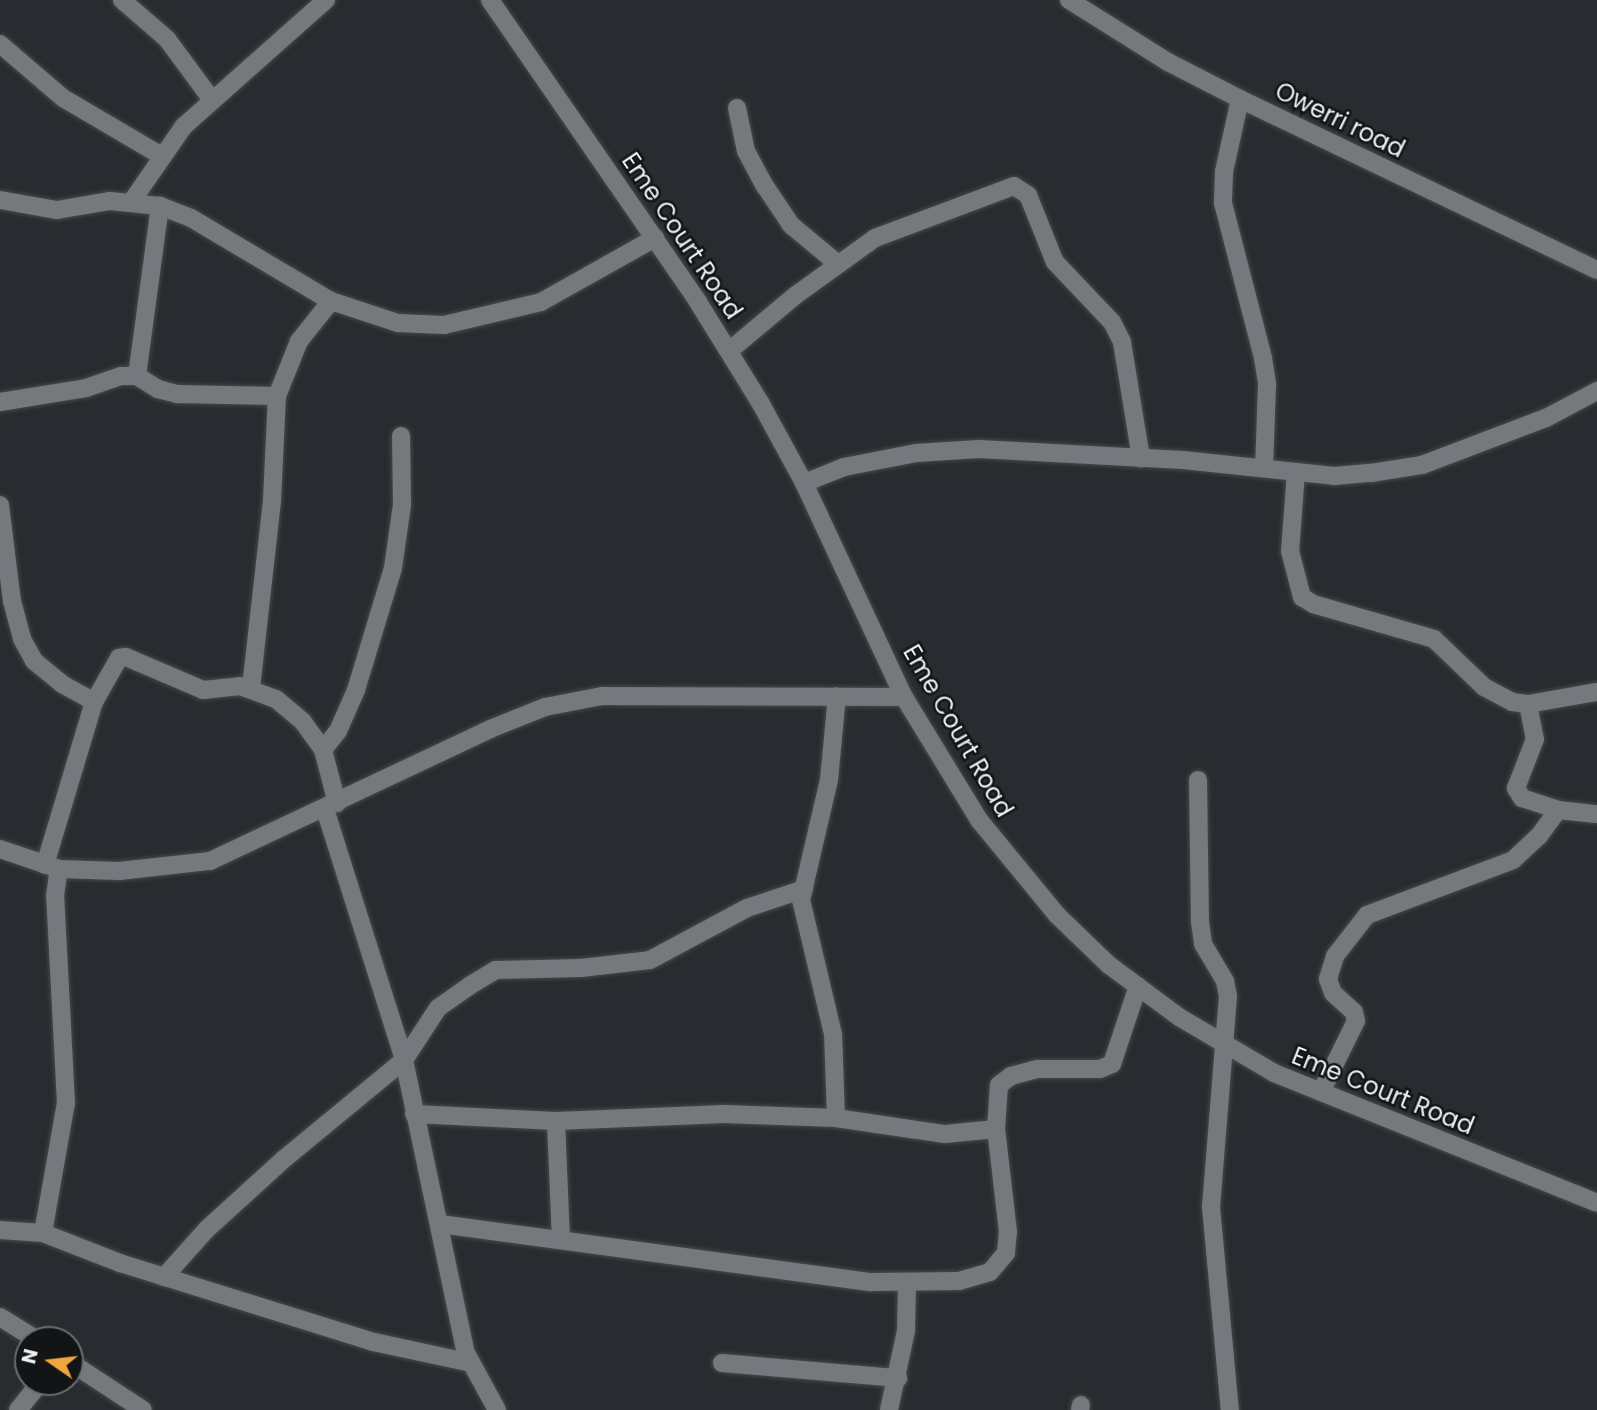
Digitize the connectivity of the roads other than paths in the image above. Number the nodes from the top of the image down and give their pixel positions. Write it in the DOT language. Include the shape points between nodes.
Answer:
graph roads {
  1 [pos="122,0"];
  2 [pos="326,0"];
  3 [pos="490,0"];
  4 [pos="1069,0"];
  5 [pos="0,44"];
  6 [pos="1240,99"];
  7 [pos="212,100"];
  8 [pos="737,107"];
  9 [pos="162,156"];
  10 [pos="0,200"];
  11 [pos="132,201"];
  12 [pos="160,206"];
  13 [pos="655,238"];
  14 [pos="838,264"];
  15 [pos="1597,270"];
  16 [pos="331,301"];
  17 [pos="729,351"];
  18 [pos="137,376"];
  19 [pos="1597,391"];
  20 [pos="276,396"];
  21 [pos="0,402"];
  22 [pos="401,436"];
  23 [pos="1141,458"];
  24 [pos="1264,468"];
  25 [pos="1296,472"];
  26 [pos="804,483"];
  27 [pos="0,505"];
  28 [pos="251,688"];
  29 [pos="1597,692"];
  30 [pos="837,696"];
  31 [pos="904,697"];
  32 [pos="94,702"];
  33 [pos="1528,704"];
  34 [pos="323,750"];
  35 [pos="1198,780"];
  36 [pos="331,806"];
  37 [pos="1558,810"];
  38 [pos="1597,814"];
  39 [pos="0,849"];
  40 [pos="52,867"];
  41 [pos="804,889"];
  42 [pos="1138,986"];
  43 [pos="1224,1044"];
  44 [pos="404,1060"];
  45 [pos="1321,1092"];
  46 [pos="414,1114"];
  47 [pos="836,1118"];
  48 [pos="556,1121"];
  49 [pos="996,1129"];
  50 [pos="1597,1203"];
  51 [pos="440,1224"];
  52 [pos="0,1230"];
  53 [pos="43,1233"];
  54 [pos="561,1238"];
  55 [pos="164,1278"];
  56 [pos="907,1283"];
  57 [pos="471,1363"];
  58 [pos="722,1363"];
  59 [pos="84,1371"];
  60 [pos="898,1378"];
  61 [pos="30,1396"];
  62 [pos="18,1410"];
  63 [pos="143,1410"];
  64 [pos="497,1410"];
  65 [pos="889,1410"];
  66 [pos="1230,1410"];
  1 -- 7 [label="street" via="167,39"];
  2 -- 7 [label="street"];
  3 -- 13 [label="street, Eme Court Road"];
  4 -- 6 [label="street, Owerri road" via="1168,62"];
  5 -- 9 [label="street" via="63,98"];
  6 -- 15 [label="street, Owerri road"];
  6 -- 24 [label="street" via="1224,172 1223,203 1267,384"];
  7 -- 9 [label="street"];
  8 -- 14 [label="street" via="746,151 765,186 791,225"];
  9 -- 11 [label="street"];
  10 -- 11 [label="street" via="57,210"];
  11 -- 12 [label="street"];
  12 -- 16 [label="street" via="191,218"];
  12 -- 18 [label="street"];
  13 -- 16 [label="street" via="541,302 497,316 444,325 398,323"];
  13 -- 17 [label="street, Eme Court Road"];
  14 -- 17 [label="street"];
  14 -- 23 [label="street" via="906,224 1002,187 1021,190 1028,195 1055,262 1112,322 1122,341"];
  16 -- 20 [label="street" via="299,341"];
  17 -- 26 [label="street, Eme Court Road"];
  18 -- 20 [label="street" via="177,394"];
  18 -- 21 [label="street"];
  19 -- 25 [label="street" via="1546,418 1422,465 1334,475"];
  20 -- 28 [label="street" via="272,501"];
  22 -- 34 [label="street" via="402,505 393,568 356,690 338,731"];
  23 -- 24 [label="street"];
  23 -- 26 [label="street" via="979,449 916,453 844,467"];
  24 -- 25 [label="street"];
  25 -- 33 [label="street" via="1290,551 1302,597 1434,639 1485,687"];
  26 -- 31 [label="street, Eme Court Road"];
  27 -- 32 [label="street" via="12,601 22,639 34,661"];
  28 -- 32 [label="street" via="203,690 126,657 113,664"];
  28 -- 34 [label="street" via="276,699 303,722"];
  29 -- 33 [label="street"];
  30 -- 31 [label="street"];
  30 -- 36 [label="street" via="602,696 545,706"];
  30 -- 41 [label="street" via="829,780"];
  31 -- 42 [label="street, Eme Court Road" via="979,820 1010,861 1057,915"];
  32 -- 40 [label="street"];
  33 -- 37 [label="street" via="1535,739 1517,788 1522,798"];
  34 -- 36 [label="street"];
  35 -- 43 [label="street" via="1200,922 1203,944 1226,981"];
  36 -- 40 [label="street" via="210,861 119,871"];
  36 -- 44 [label="street"];
  37 -- 38 [label="street"];
  37 -- 45 [label="street" via="1513,860 1367,915 1335,956 1328,979 1356,1021"];
  39 -- 40 [label="street"];
  40 -- 53 [label="street" via="66,1103"];
  41 -- 44 [label="street" via="747,908 650,960 581,968 496,970 438,1008 418,1032"];
  41 -- 47 [label="street" via="803,922 833,1034"];
  42 -- 43 [label="street, Eme Court Road"];
  42 -- 49 [label="street" via="1112,1064 1100,1069 1037,1069 1011,1076 999,1085"];
  43 -- 45 [label="street, Eme Court Road" via="1274,1073"];
  43 -- 66 [label="street" via="1211,1207"];
  44 -- 46 [label="street"];
  44 -- 55 [label="street" via="227,1212"];
  45 -- 50 [label="street, Eme Court Road"];
  46 -- 48 [label="street"];
  46 -- 51 [label="street"];
  47 -- 48 [label="street" via="677,1114"];
  47 -- 49 [label="street" via="945,1134"];
  48 -- 54 [label="street"];
  49 -- 56 [label="street" via="1008,1232 1001,1264 960,1281"];
  51 -- 54 [label="street"];
  51 -- 57 [label="street"];
  52 -- 53 [label="street"];
  53 -- 55 [label="street"];
  54 -- 56 [label="street"];
  55 -- 57 [label="street" via="374,1342"];
  56 -- 60 [label="street"];
  57 -- 64 [label="street"];
  58 -- 60 [label="street"];
  59 -- 63 [label="street"];
  60 -- 65 [label="street"];
  61 -- 62 [label="street"];
}
